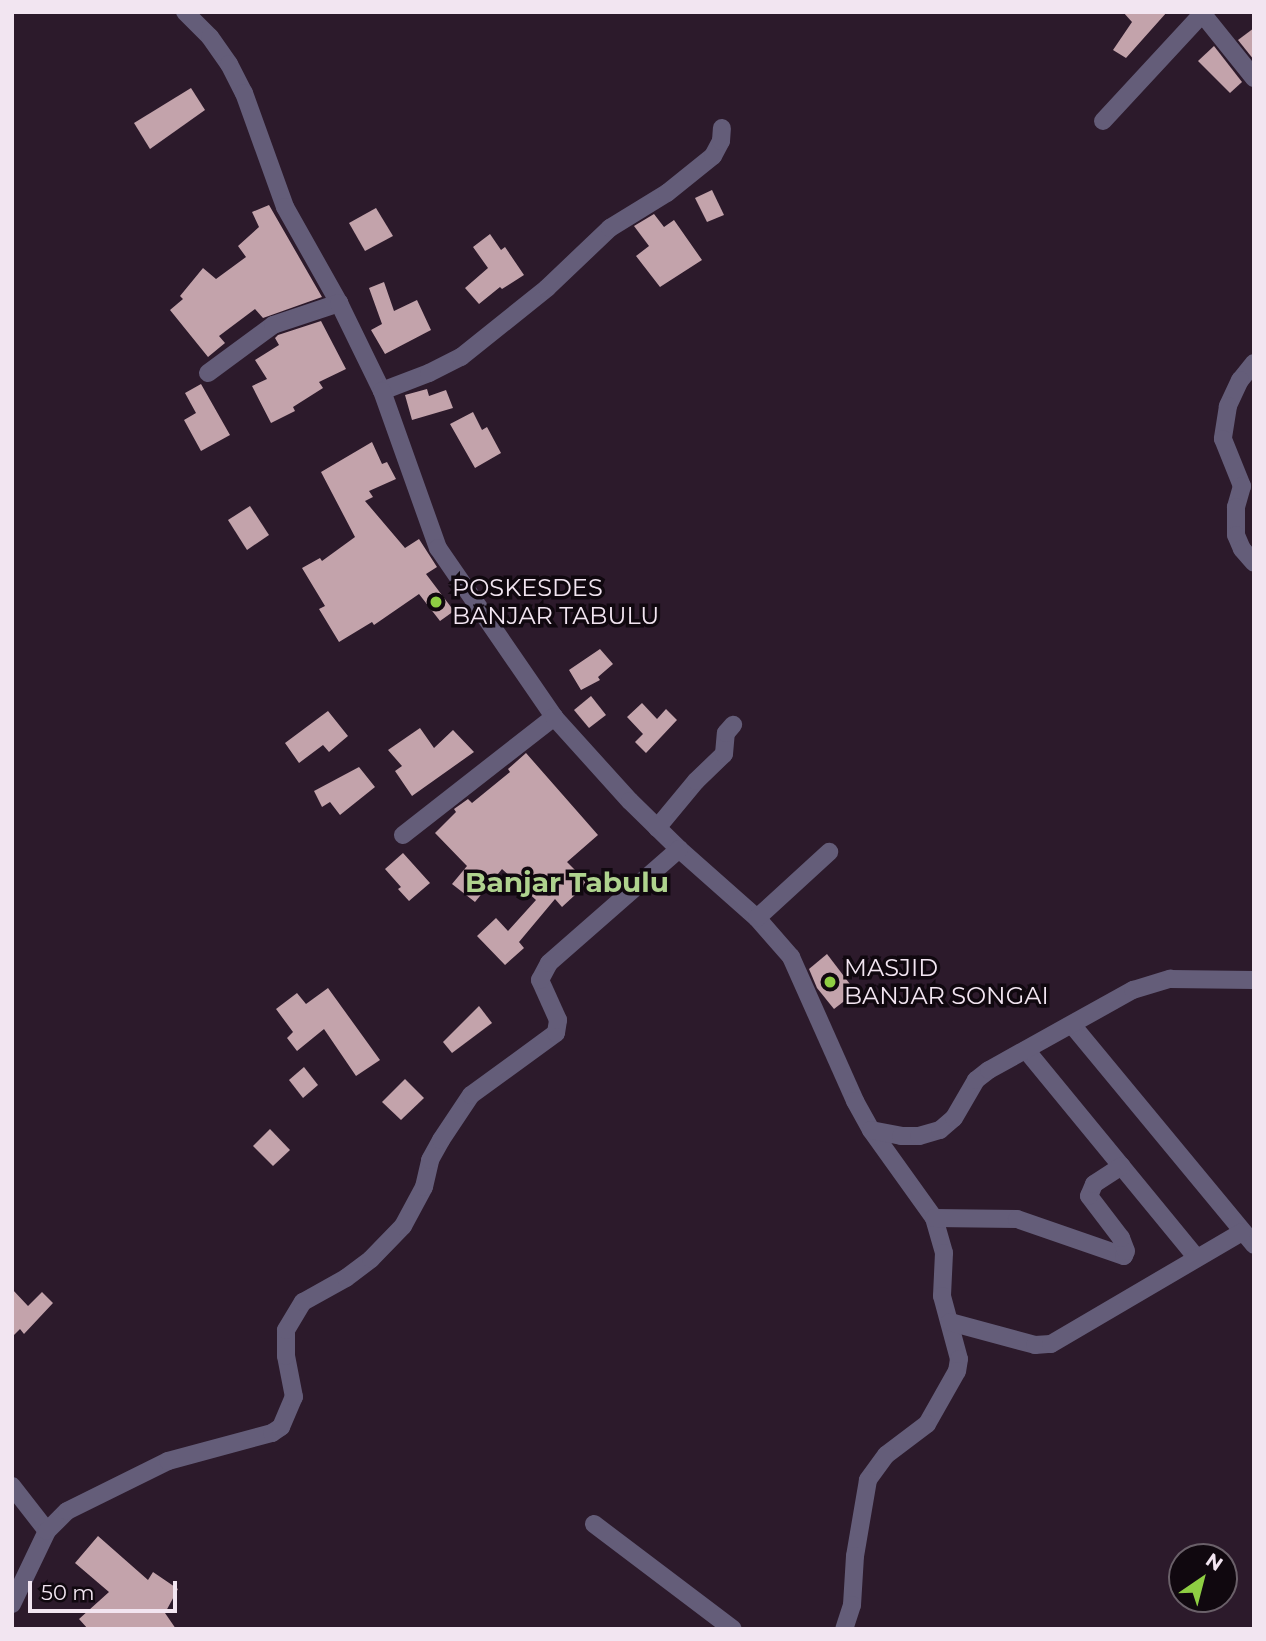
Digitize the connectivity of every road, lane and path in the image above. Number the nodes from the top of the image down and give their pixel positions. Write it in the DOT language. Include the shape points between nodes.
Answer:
graph roads {
  1 [pos="185,12"];
  2 [pos="1201,13"];
  3 [pos="1254,78"];
  4 [pos="1103,121"];
  5 [pos="722,128"];
  6 [pos="339,303"];
  7 [pos="1254,363"];
  8 [pos="208,373"];
  9 [pos="382,391"];
  10 [pos="1254,563"];
  11 [pos="554,717"];
  12 [pos="733,725"];
  13 [pos="657,828"];
  14 [pos="403,835"];
  15 [pos="679,849"];
  16 [pos="829,852"];
  17 [pos="757,918"];
  18 [pos="1254,980"];
  19 [pos="1073,1026"];
  20 [pos="1026,1050"];
  21 [pos="871,1130"];
  22 [pos="1122,1166"];
  23 [pos="934,1218"];
  24 [pos="1248,1238"];
  25 [pos="1197,1258"];
  26 [pos="950,1322"];
  27 [pos="12,1486"];
  28 [pos="594,1524"];
  29 [pos="47,1531"];
  30 [pos="12,1604"];
  31 [pos="733,1629"];
  32 [pos="844,1629"];
  1 -- 6 [label="street" via="229,64 285,207"];
  2 -- 3 [label="street"];
  2 -- 4 [label="street"];
  5 -- 9 [label="street" via="713,156 667,193 610,228 547,288 461,357"];
  6 -- 8 [label="street" via="273,325"];
  6 -- 9 [label="street"];
  7 -- 10 [label="street" via="1228,406 1223,439 1241,486 1236,535 1241,550"];
  9 -- 11 [label="street" via="438,548"];
  11 -- 13 [label="street"];
  11 -- 14 [label="street"];
  12 -- 13 [label="street" via="726,733 724,754"];
  13 -- 15 [label="street"];
  15 -- 17 [label="street"];
  15 -- 29 [label="street" via="549,963 540,980 559,1028 471,1095 440,1140 424,1187 403,1226 371,1259 303,1302 286,1330 294,1397 281,1427 168,1461 67,1511"];
  16 -- 17 [label="street"];
  17 -- 21 [label="street" via="791,957"];
  18 -- 19 [label="street" via="1170,979 1133,990"];
  19 -- 20 [label="street"];
  19 -- 24 [label="street"];
  20 -- 21 [label="street" via="976,1080 954,1118 940,1130 910,1136"];
  20 -- 22 [label="street"];
  21 -- 23 [label="street"];
  22 -- 23 [label="street" via="1094,1184 1089,1196 1121,1238 1124,1256 1017,1219"];
  22 -- 25 [label="street"];
  23 -- 26 [label="street" via="944,1253 942,1296"];
  24 -- 25 [label="street"];
  25 -- 26 [label="street" via="1051,1344 1035,1345"];
  26 -- 32 [label="street" via="958,1346 957,1371 926,1424 886,1455 868,1480 852,1605"];
  27 -- 29 [label="street"];
  28 -- 31 [label="street"];
  29 -- 30 [label="street"];
}
